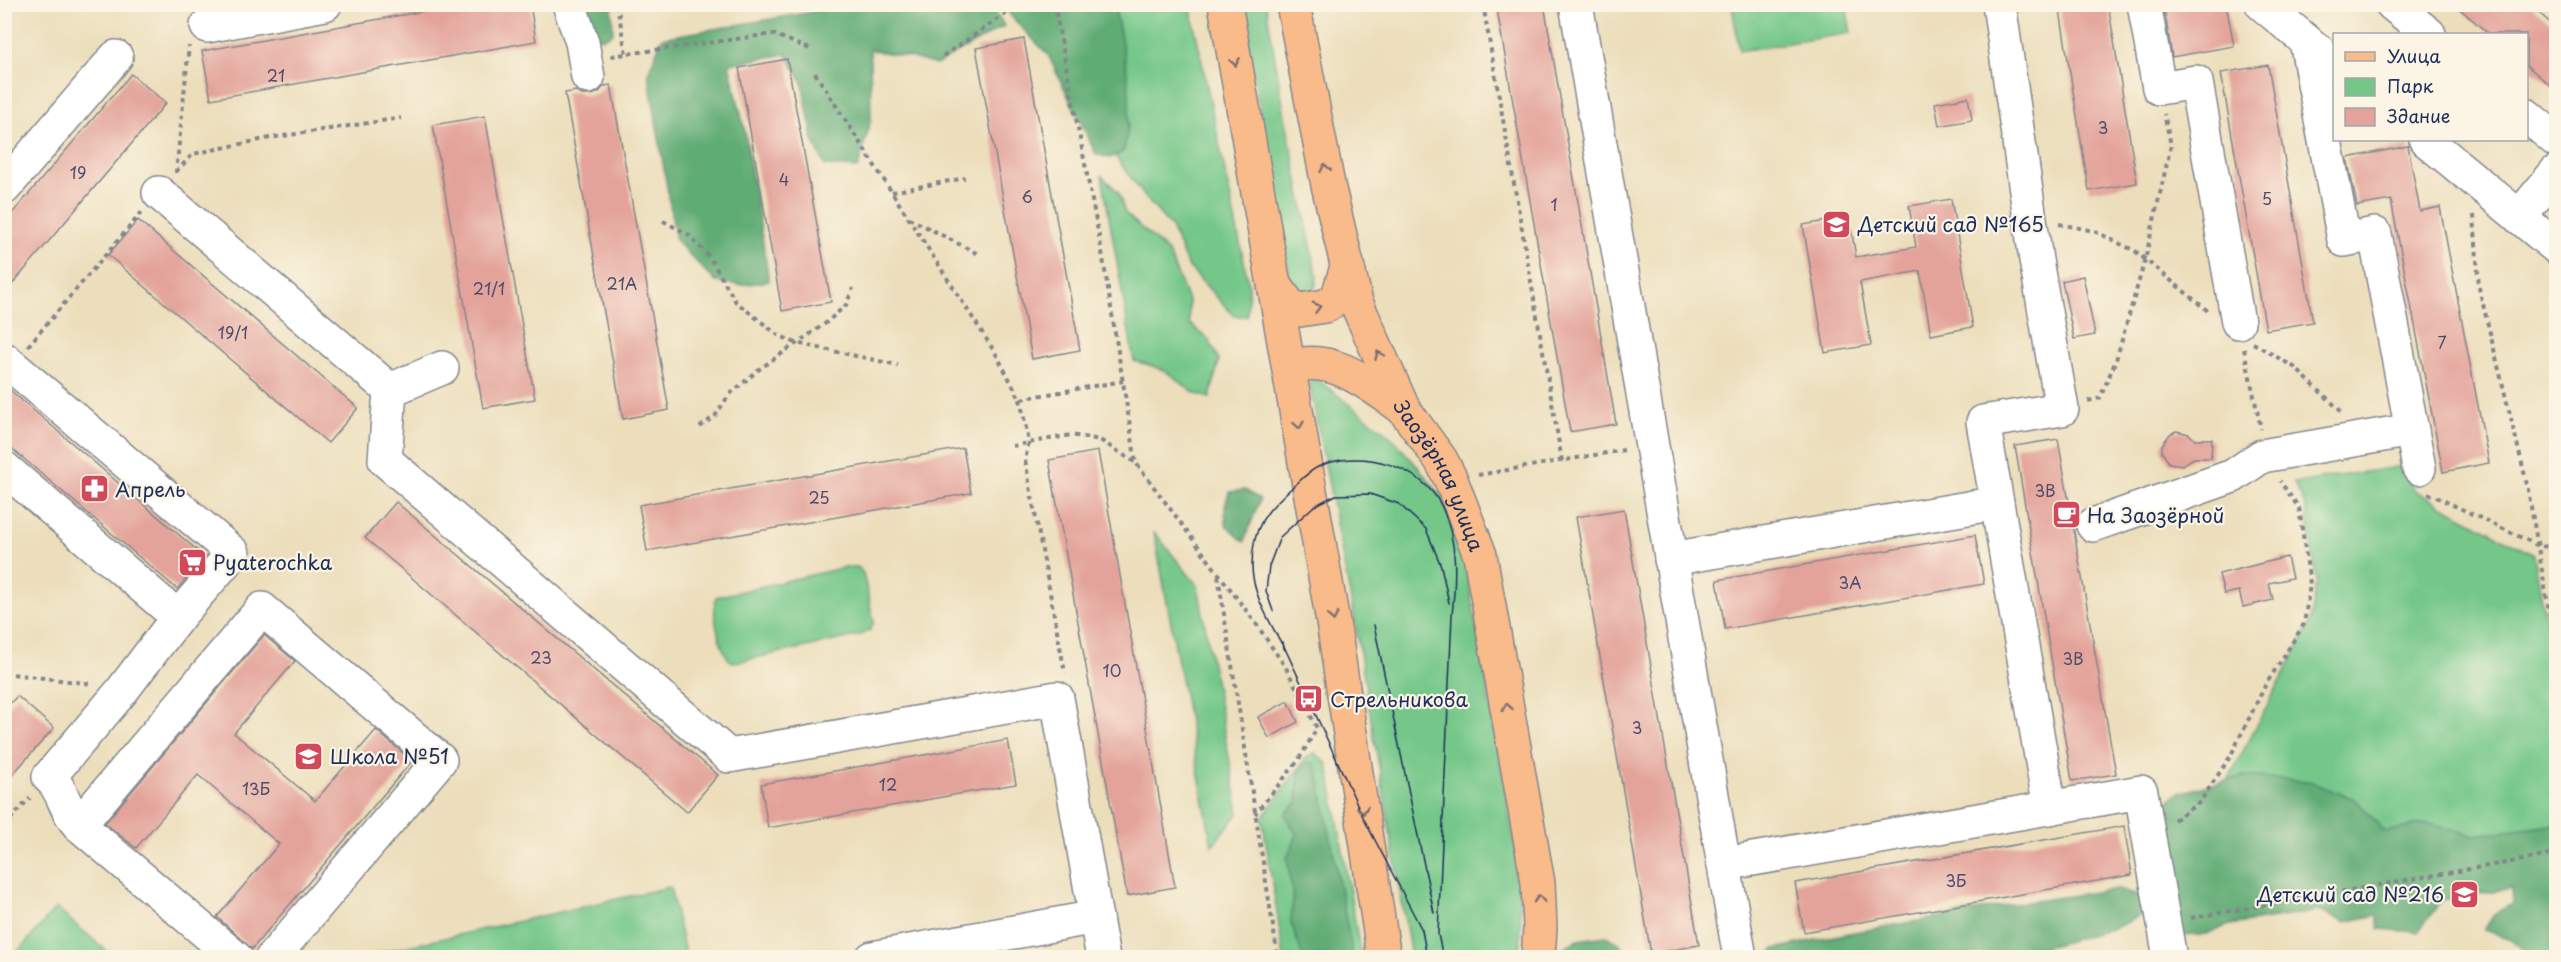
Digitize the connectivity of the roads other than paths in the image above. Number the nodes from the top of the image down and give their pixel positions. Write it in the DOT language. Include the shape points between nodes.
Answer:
graph roads {
  1 [pos="325,4"];
  2 [pos="569,4"];
  3 [pos="1225,4"];
  4 [pos="1293,4"];
  5 [pos="1576,4"];
  6 [pos="1999,4"];
  7 [pos="2144,4"];
  8 [pos="2262,4"];
  9 [pos="2392,4"];
  10 [pos="207,26"];
  11 [pos="2428,33"];
  12 [pos="2306,41"];
  13 [pos="116,57"];
  14 [pos="2333,63"];
  15 [pos="586,69"];
  16 [pos="2528,117"];
  17 [pos="2556,140"];
  18 [pos="2427,141"];
  19 [pos="2556,172"];
  20 [pos="167,183"];
  21 [pos="4,188"];
  22 [pos="2519,217"];
  23 [pos="2556,247"];
  24 [pos="1347,267"];
  25 [pos="1275,285"];
  26 [pos="2230,324"];
  27 [pos="8,362"];
  28 [pos="442,368"];
  29 [pos="1289,368"];
  30 [pos="390,390"];
  31 [pos="1403,408"];
  32 [pos="2412,430"];
  33 [pos="4,468"];
  34 [pos="2419,468"];
  35 [pos="1997,503"];
  36 [pos="2093,525"];
  37 [pos="1671,559"];
  38 [pos="178,617"];
  39 [pos="2050,808"];
  40 [pos="79,825"];
  41 [pos="1724,864"];
  42 [pos="1096,917"];
  43 [pos="236,957"];
  44 [pos="272,957"];
  45 [pos="872,957"];
  46 [pos="1103,957"];
  47 [pos="1384,957"];
  48 [pos="1538,957"];
  49 [pos="1740,957"];
  50 [pos="2170,957"];
  1 -- 10 [label="street"];
  2 -- 15 [label="street"];
  3 -- 25 [label="main road, one-way"];
  24 -- 4 [label="main road, Заозёрная улица, one-way"];
  5 -- 37 [label="street"];
  6 -- 35 [label="street" via="2062,409 1983,422"];
  7 -- 26 [label="street" via="2159,88 2196,82"];
  8 -- 12 [label="street"];
  9 -- 11 [label="street"];
  12 -- 14 [label="street"];
  12 -- 32 [label="street" via="2344,240 2375,234"];
  13 -- 21 [label="street"];
  16 -- 17 [label="street"];
  18 -- 22 [label="street"];
  19 -- 22 [label="street"];
  20 -- 30 [label="street"];
  22 -- 23 [label="street"];
  25 -- 24 [label="main road, one-way" via="1290,306 1300,310 1325,306 1336,299"];
  31 -- 24 [label="main road, Заозёрная улица, one-way" via="1356,302"];
  25 -- 29 [label="main road"];
  27 -- 38 [label="street" via="233,553"];
  28 -- 30 [label="street"];
  29 -- 31 [label="main road" via="1311,362 1334,367"];
  29 -- 47 [label="main road, one-way" via="1335,628"];
  30 -- 42 [label="street" via="386,460 729,756 1057,698"];
  48 -- 31 [label="main road, Заозёрная улица, one-way" via="1538,884 1480,555 1452,480"];
  32 -- 34 [label="street"];
  32 -- 36 [label="street" via="2262,456 2233,476"];
  33 -- 38 [label="street"];
  35 -- 37 [label="street"];
  35 -- 39 [label="street"];
  37 -- 41 [label="street"];
  38 -- 40 [label="street" via="121,692 48,777"];
  39 -- 41 [label="street"];
  39 -- 50 [label="street" via="2142,792"];
  40 -- 43 [label="street"];
  40 -- 44 [label="street" via="262,609 440,760"];
  41 -- 49 [label="street"];
  42 -- 45 [label="street"];
  42 -- 46 [label="street"];
}
